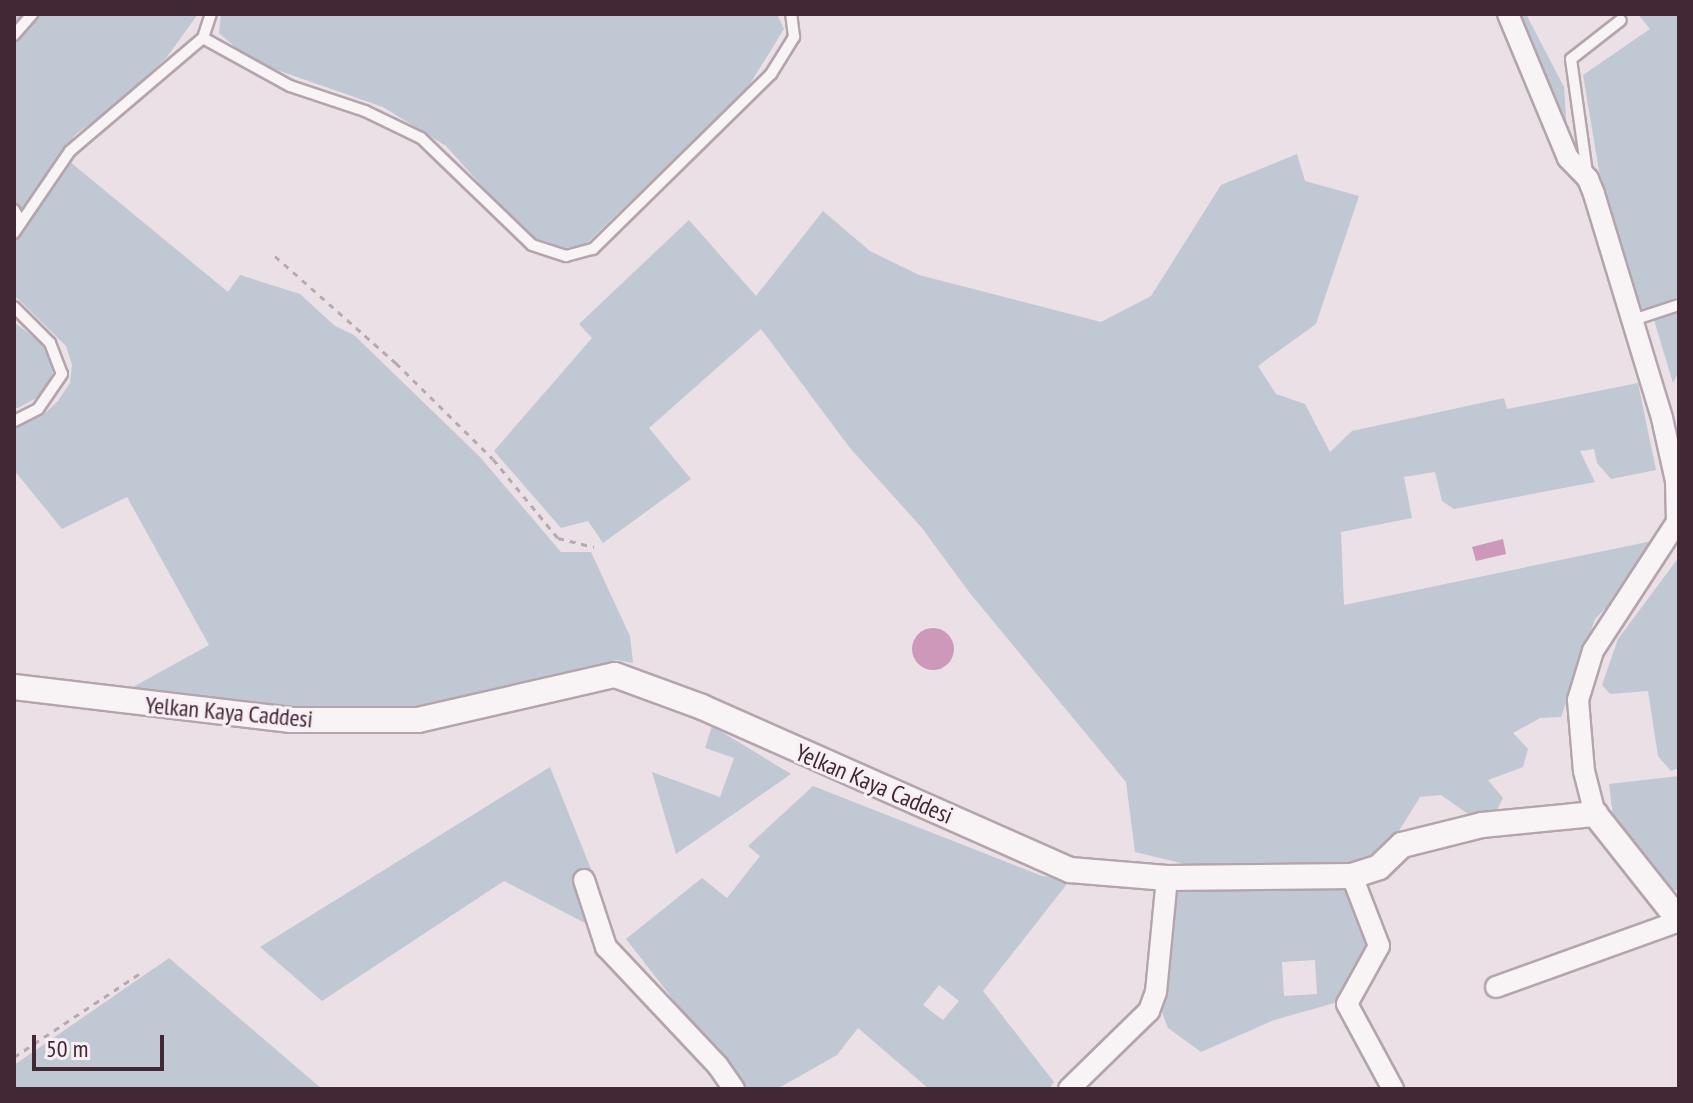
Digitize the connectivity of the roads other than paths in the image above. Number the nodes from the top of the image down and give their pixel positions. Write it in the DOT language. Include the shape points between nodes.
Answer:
graph roads {
  1 [pos="32,14"];
  2 [pos="211,14"];
  3 [pos="791,14"];
  4 [pos="1508,14"];
  5 [pos="1621,20"];
  6 [pos="14,35"];
  7 [pos="203,38"];
  8 [pos="1588,179"];
  9 [pos="14,210"];
  10 [pos="21,222"];
  11 [pos="14,233"];
  12 [pos="1679,305"];
  13 [pos="14,307"];
  14 [pos="1633,320"];
  15 [pos="14,421"];
  16 [pos="14,687"];
  17 [pos="1595,814"];
  18 [pos="1352,876"];
  19 [pos="1167,878"];
  20 [pos="584,880"];
  21 [pos="1679,920"];
  22 [pos="1496,987"];
  23 [pos="734,1089"];
  24 [pos="1069,1089"];
  25 [pos="1393,1089"];
  1 -- 6 [label="lane"];
  2 -- 7 [label="lane"];
  3 -- 7 [label="lane" via="794,37 762,85 593,249 566,256 532,245 421,138 385,119 278,80"];
  4 -- 8 [label="street" via="1568,158"];
  5 -- 8 [label="lane" via="1571,59"];
  7 -- 10 [label="lane" via="115,116 85,135"];
  8 -- 14 [label="street"];
  9 -- 10 [label="lane"];
  10 -- 11 [label="lane"];
  12 -- 14 [label="lane"];
  13 -- 15 [label="lane" via="50,343 62,374 38,409"];
  14 -- 17 [label="street" via="1676,481 1677,522 1593,651 1578,700 1584,771"];
  16 -- 19 [label="street, Yelkan Kaya Caddesi" via="291,720 418,720 615,675 702,707 1070,870"];
  17 -- 18 [label="street, Yelkan Kaya Caddesi" via="1469,828 1402,845 1379,867"];
  17 -- 21 [label="street"];
  18 -- 19 [label="street, Yelkan Kaya Caddesi"];
  18 -- 25 [label="street" via="1379,946 1347,1004"];
  19 -- 24 [label="street" via="1156,992 1149,1011"];
  20 -- 23 [label="street" via="606,947"];
  21 -- 22 [label="street"];
}
